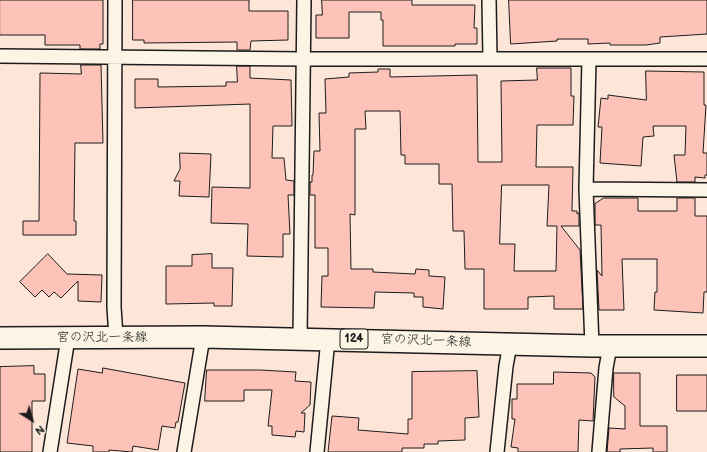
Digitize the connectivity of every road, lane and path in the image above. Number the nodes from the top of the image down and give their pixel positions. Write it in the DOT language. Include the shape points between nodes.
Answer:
graph roads {
  1 [pos="115,0"];
  2 [pos="304,0"];
  3 [pos="489,0"];
  4 [pos="0,56"];
  5 [pos="116,56"];
  6 [pos="303,59"];
  7 [pos="490,59"];
  8 [pos="588,59"];
  9 [pos="707,59"];
  10 [pos="586,190"];
  11 [pos="707,190"];
  12 [pos="202,337"];
  13 [pos="0,338"];
  14 [pos="68,338"];
  15 [pos="116,338"];
  16 [pos="300,338"];
  17 [pos="328,339"];
  18 [pos="510,344"];
  19 [pos="601,346"];
  20 [pos="707,346"];
  21 [pos="50,452"];
  22 [pos="184,452"];
  23 [pos="316,452"];
  24 [pos="497,452"];
  25 [pos="599,452"];
  1 -- 5 [label="street"];
  2 -- 6 [label="street"];
  3 -- 7 [label="street"];
  4 -- 5 [label="street"];
  5 -- 6 [label="street"];
  5 -- 15 [label="street"];
  6 -- 7 [label="street"];
  6 -- 16 [label="street"];
  7 -- 8 [label="street"];
  8 -- 9 [label="street"];
  8 -- 10 [label="street"];
  10 -- 11 [label="street"];
  10 -- 19 [label="street"];
  12 -- 15 [label="main road, 宮の沢北一条線 / 124"];
  12 -- 16 [label="main road, 宮の沢北一条線 / 124"];
  12 -- 22 [label="street"];
  13 -- 14 [label="main road, 宮の沢北一条線 / 124"];
  14 -- 15 [label="main road, 宮の沢北一条線 / 124"];
  14 -- 21 [label="street"];
  16 -- 17 [label="main road, 宮の沢北一条線 / 124"];
  17 -- 18 [label="main road, 宮の沢北一条線 / 124"];
  17 -- 23 [label="street"];
  18 -- 19 [label="main road, 宮の沢北一条線 / 124"];
  18 -- 24 [label="street"];
  19 -- 20 [label="main road, 宮の沢北一条線 / 124"];
  19 -- 25 [label="street" via="606,368"];
}
